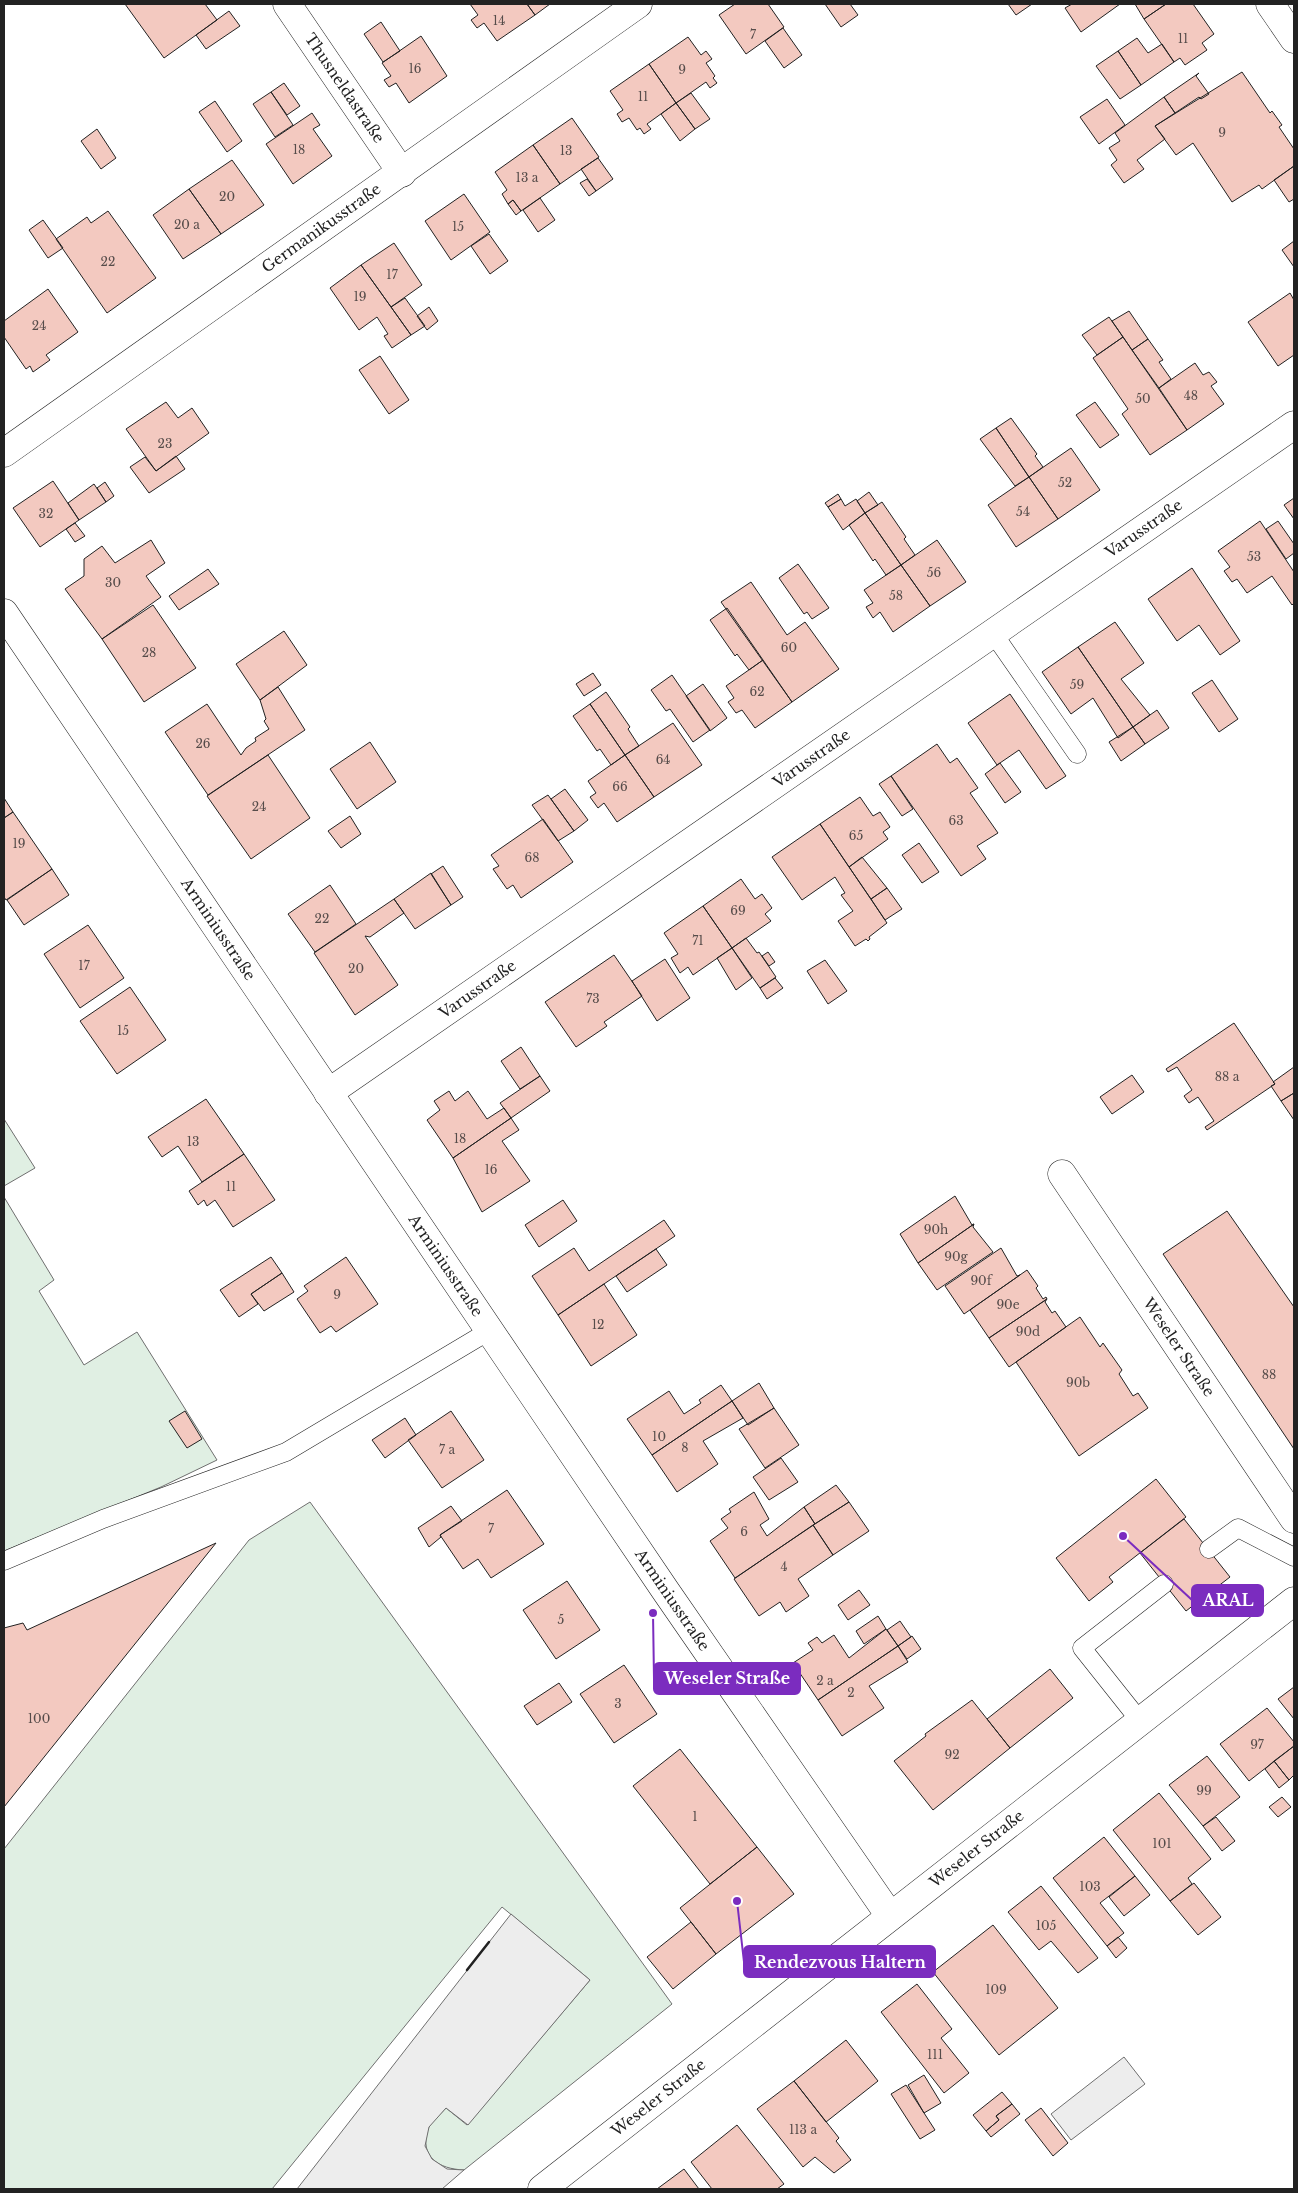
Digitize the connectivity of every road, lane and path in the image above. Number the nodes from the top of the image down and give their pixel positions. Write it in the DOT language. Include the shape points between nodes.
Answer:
graph roads {
  1 [pos="287,4"];
  2 [pos="638,4"];
  3 [pos="1270,4"];
  4 [pos="1294,39"];
  5 [pos="402,173"];
  6 [pos="1294,425"];
  7 [pos="4,454"];
  8 [pos="4,613"];
  9 [pos="993,633"];
  10 [pos="1077,754"];
  11 [pos="328,1093"];
  12 [pos="1062,1174"];
  13 [pos="489,1331"];
  14 [pos="1294,1519"];
  15 [pos="1209,1550"];
  16 [pos="1294,1556"];
  17 [pos="4,1561"];
  18 [pos="1164,1584"];
  19 [pos="1294,1601"];
  20 [pos="1140,1721"];
  21 [pos="890,1916"];
  22 [pos="542,2189"];
  1 -- 5 [label="street, Thusneldastraße"];
  2 -- 5 [label="street, Germanikusstraße"];
  3 -- 4 [label="street"];
  5 -- 7 [label="street, Germanikusstraße"];
  6 -- 9 [label="street, Varusstraße"];
  8 -- 11 [label="street, Arminiusstraße"];
  9 -- 10 [label="lane"];
  9 -- 11 [label="street, Varusstraße"];
  11 -- 13 [label="street, Arminiusstraße"];
  12 -- 14 [label="street, Weseler Straße"];
  13 -- 17 [label="lane" via="286,1452 104,1519"];
  13 -- 21 [label="street, Arminiusstraße"];
  15 -- 16 [label="lane" via="1238,1528"];
  18 -- 20 [label="lane" via="1082,1648"];
  19 -- 20 [label="street, Weseler Straße"];
  20 -- 21 [label="street, Weseler Straße"];
  21 -- 22 [label="street, Weseler Straße"];
}
